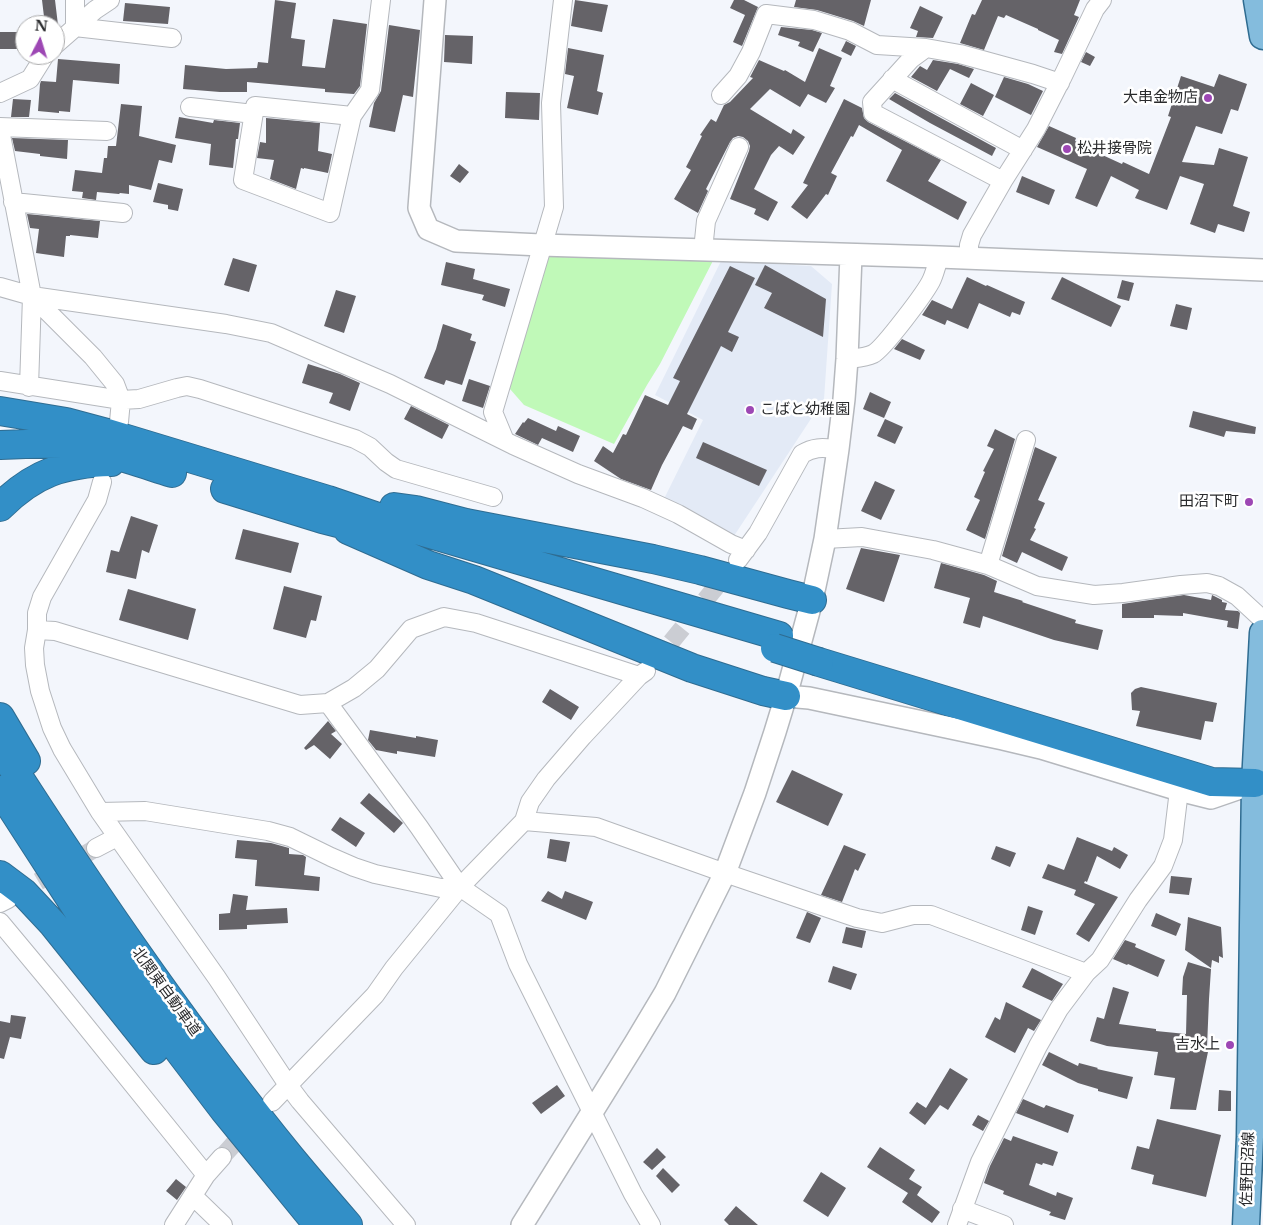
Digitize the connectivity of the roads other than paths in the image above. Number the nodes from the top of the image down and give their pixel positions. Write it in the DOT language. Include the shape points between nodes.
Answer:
graph roads {
  1 [pos="75,0"];
  2 [pos="110,0"];
  3 [pos="381,0"];
  4 [pos="435,0"];
  5 [pos="563,0"];
  6 [pos="1102,0"];
  7 [pos="1257,0"];
  8 [pos="76,27"];
  9 [pos="65,36"];
  10 [pos="1263,36"];
  11 [pos="172,38"];
  12 [pos="926,48"];
  13 [pos="39,65"];
  14 [pos="892,79"];
  15 [pos="1060,83"];
  16 [pos="0,94"];
  17 [pos="722,96"];
  18 [pos="190,108"];
  19 [pos="254,114"];
  20 [pos="352,116"];
  21 [pos="0,129"];
  22 [pos="107,132"];
  23 [pos="739,147"];
  24 [pos="1023,150"];
  25 [pos="1003,181"];
  26 [pos="13,202"];
  27 [pos="123,213"];
  28 [pos="542,245"];
  29 [pos="703,250"];
  30 [pos="851,255"];
  31 [pos="939,257"];
  32 [pos="969,258"];
  33 [pos="1263,270"];
  34 [pos="0,287"];
  35 [pos="32,296"];
  36 [pos="847,360"];
  37 [pos="0,382"];
  38 [pos="29,387"];
  39 [pos="121,400"];
  40 [pos="0,411"];
  41 [pos="113,427"];
  42 [pos="0,431"];
  43 [pos="1026,440"];
  44 [pos="506,441"];
  45 [pos="0,445"];
  46 [pos="838,449"];
  47 [pos="145,464"];
  48 [pos="102,482"];
  49 [pos="256,489"];
  50 [pos="493,497"];
  51 [pos="0,507"];
  52 [pos="325,510"];
  53 [pos="826,540"];
  54 [pos="988,565"];
  55 [pos="812,600"];
  56 [pos="1263,620"];
  57 [pos="37,630"];
  58 [pos="1263,633"];
  59 [pos="786,696"];
  60 [pos="328,703"];
  61 [pos="0,717"];
  62 [pos="0,748"];
  63 [pos="1259,782"];
  64 [pos="0,790"];
  65 [pos="1179,790"];
  66 [pos="100,812"];
  67 [pos="524,821"];
  68 [pos="117,837"];
  69 [pos="96,848"];
  70 [pos="725,873"];
  71 [pos="460,886"];
  72 [pos="3,892"];
  73 [pos="0,922"];
  74 [pos="1086,974"];
  75 [pos="186,1020"];
  76 [pos="288,1085"];
  77 [pos="272,1102"];
  78 [pos="592,1111"];
  79 [pos="222,1157"];
  80 [pos="206,1175"];
  81 [pos="194,1196"];
  82 [pos="959,1217"];
  83 [pos="174,1225"];
  84 [pos="223,1225"];
  85 [pos="309,1225"];
  86 [pos="318,1225"];
  87 [pos="348,1225"];
  88 [pos="406,1225"];
  89 [pos="522,1225"];
  90 [pos="651,1225"];
  91 [pos="1004,1225"];
  92 [pos="1246,1225"];
  1 -- 8 [label="street"];
  2 -- 8 [label="street"];
  3 -- 20 [label="street" via="370,90"];
  4 -- 28 [label="street" via="419,208 428,229 456,241"];
  5 -- 28 [label="street" via="551,103 554,207"];
  6 -- 15 [label="street"];
  7 -- 10 [label="main road"];
  8 -- 9 [label="street"];
  8 -- 11 [label="street"];
  12 -- 14 [label="street"];
  12 -- 15 [label="street" via="960,54"];
  12 -- 17 [label="street" via="877,45 850,31 814,20 766,14 751,52"];
  13 -- 16 [label="street" via="30,79"];
  14 -- 24 [label="street"];
  14 -- 25 [label="street" via="872,102 873,113"];
  15 -- 24 [label="street"];
  18 -- 19 [label="street"];
  19 -- 20 [label="street" via="255,106"];
  19 -- 20 [label="street" via="243,180 330,213"];
  21 -- 22 [label="street"];
  21 -- 26 [label="street"];
  23 -- 29 [label="street" via="706,221"];
  24 -- 25 [label="street"];
  25 -- 32 [label="street" via="972,235"];
  26 -- 27 [label="street"];
  26 -- 35 [label="street"];
  28 -- 29 [label="street"];
  28 -- 44 [label="street" via="492,412"];
  29 -- 30 [label="street"];
  30 -- 31 [label="street"];
  30 -- 36 [label="street"];
  31 -- 32 [label="street"];
  31 -- 36 [label="street" via="932,280 885,344 874,354"];
  32 -- 33 [label="street"];
  34 -- 35 [label="street"];
  35 -- 38 [label="street"];
  35 -- 39 [label="street" via="92,357 115,384"];
  35 -- 44 [label="street" via="271,333 390,384"];
  36 -- 46 [label="street"];
  37 -- 38 [label="street"];
  38 -- 39 [label="street"];
  39 -- 41 [label="street"];
  39 -- 50 [label="street" via="139,399 187,386 355,438 396,469"];
  40 -- 41 [label="highway"];
  41 -- 42 [label="highway"];
  41 -- 49 [label="highway"];
  43 -- 54 [label="street"];
  44 -- 46 [label="street" via="678,514 731,544 742,555 758,533 802,454 819,448"];
  45 -- 47 [label="highway" via="63,444"];
  46 -- 53 [label="street"];
  47 -- 49 [label="highway"];
  47 -- 51 [label="highway" via="120,461 61,468 28,482"];
  48 -- 57 [label="street" via="97,500 42,597 37,613"];
  49 -- 52 [label="highway"];
  52 -- 55 [label="highway" via="416,510 466,524 700,570"];
  52 -- 59 [label="highway" via="428,565 474,580 692,668"];
  52 -- 63 [label="highway" via="410,528 777,642 988,697 1212,764"];
  53 -- 54 [label="street" via="862,537 933,550"];
  53 -- 55 [label="street"];
  54 -- 56 [label="street" via="1037,586 1094,595 1207,584 1219,586 1237,596"];
  55 -- 59 [label="street"];
  57 -- 60 [label="street" via="55,631 300,705"];
  57 -- 66 [label="street" via="35,665 52,728"];
  58 -- 63 [label="main road, 佐野田沼線"];
  59 -- 65 [label="street" via="810,698 1003,739"];
  59 -- 70 [label="street"];
  60 -- 67 [label="street" via="377,669 412,630 444,617 476,623 644,672 546,779 530,802"];
  60 -- 71 [label="street"];
  61 -- 75 [label="highway" via="36,779 138,933"];
  62 -- 75 [label="highway, 北関東自動車道" via="121,930"];
  63 -- 65 [label="street" via="1210,798"];
  63 -- 92 [label="main road, 佐野田沼線"];
  64 -- 86 [label="highway, 北関東自動車道" via="112,963 224,1110"];
  65 -- 74 [label="street" via="1173,840 1163,866 1100,960"];
  66 -- 68 [label="street"];
  66 -- 71 [label="street" via="145,811 268,830 375,874 441,888"];
  67 -- 70 [label="street" via="596,827"];
  67 -- 71 [label="street"];
  68 -- 69 [label="street"];
  68 -- 76 [label="street"];
  70 -- 74 [label="street" via="857,918 882,923 912,915 931,915"];
  70 -- 78 [label="street" via="665,993"];
  71 -- 76 [label="street" via="375,995"];
  71 -- 78 [label="street" via="499,914 518,964"];
  72 -- 85 [label="highway" via="24,893 48,919 264,1180"];
  73 -- 80 [label="street"];
  74 -- 82 [label="street" via="1059,1008 1038,1046 980,1162"];
  75 -- 87 [label="highway, 北関東自動車道" via="291,1158"];
  76 -- 77 [label="street"];
  76 -- 88 [label="street"];
  78 -- 89 [label="street"];
  78 -- 90 [label="street"];
  79 -- 80 [label="street"];
  80 -- 81 [label="street"];
  81 -- 83 [label="street"];
  81 -- 84 [label="street"];
  82 -- 91 [label="street"];
}
